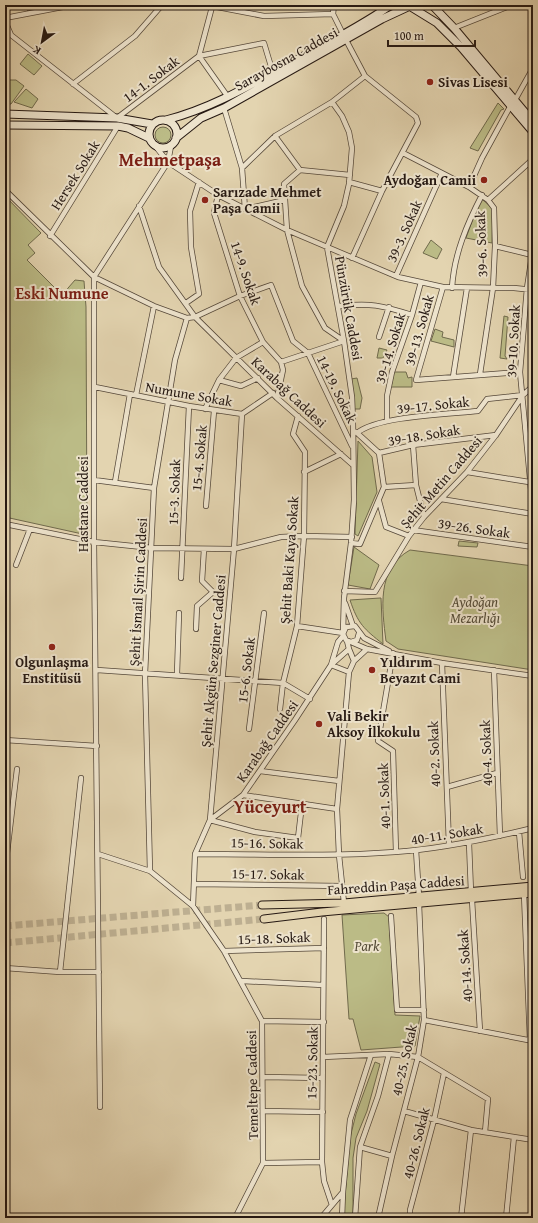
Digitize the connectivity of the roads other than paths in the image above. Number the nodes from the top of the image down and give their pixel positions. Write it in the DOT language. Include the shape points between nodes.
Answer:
graph roads {
  1 [pos="73,5"];
  2 [pos="162,5"];
  3 [pos="334,5"];
  4 [pos="391,5"];
  5 [pos="419,5"];
  6 [pos="432,5"];
  7 [pos="512,5"];
  8 [pos="209,6"];
  9 [pos="409,6"];
  10 [pos="503,7"];
  11 [pos="333,14"];
  12 [pos="5,18"];
  13 [pos="5,21"];
  14 [pos="454,28"];
  15 [pos="344,37"];
  16 [pos="199,56"];
  17 [pos="533,68"];
  18 [pos="273,72"];
  19 [pos="365,76"];
  20 [pos="73,84"];
  21 [pos="228,98"];
  22 [pos="332,102"];
  23 [pos="513,102"];
  24 [pos="224,108"];
  25 [pos="5,114"];
  26 [pos="117,118"];
  27 [pos="166,120"];
  28 [pos="533,122"];
  29 [pos="152,124"];
  30 [pos="5,125"];
  31 [pos="118,126"];
  32 [pos="533,132"];
  33 [pos="275,136"];
  34 [pos="149,138"];
  35 [pos="176,138"];
  36 [pos="171,146"];
  37 [pos="156,147"];
  38 [pos="403,153"];
  39 [pos="531,160"];
  40 [pos="168,162"];
  41 [pos="242,168"];
  42 [pos="300,170"];
  43 [pos="442,173"];
  44 [pos="350,175"];
  45 [pos="533,177"];
  46 [pos="199,182"];
  47 [pos="349,182"];
  48 [pos="469,186"];
  49 [pos="5,190"];
  50 [pos="382,191"];
  51 [pos="218,195"];
  52 [pos="482,195"];
  53 [pos="285,200"];
  54 [pos="488,200"];
  55 [pos="139,206"];
  56 [pos="245,208"];
  57 [pos="533,223"];
  58 [pos="287,230"];
  59 [pos="50,236"];
  60 [pos="533,236"];
  61 [pos="495,246"];
  62 [pos="327,247"];
  63 [pos="532,255"];
  64 [pos="352,258"];
  65 [pos="532,266"];
  66 [pos="396,276"];
  67 [pos="94,277"];
  68 [pos="421,282"];
  69 [pos="443,287"];
  70 [pos="452,288"];
  71 [pos="467,288"];
  72 [pos="493,288"];
  73 [pos="527,288"];
  74 [pos="533,290"];
  75 [pos="240,296"];
  76 [pos="186,303"];
  77 [pos="154,306"];
  78 [pos="339,306"];
  79 [pos="389,307"];
  80 [pos="412,315"];
  81 [pos="195,317"];
  82 [pos="187,318"];
  83 [pos="379,337"];
  84 [pos="344,341"];
  85 [pos="263,342"];
  86 [pos="308,353"];
  87 [pos="236,358"];
  88 [pos="281,362"];
  89 [pos="520,372"];
  90 [pos="480,374"];
  91 [pos="453,377"];
  92 [pos="258,378"];
  93 [pos="219,380"];
  94 [pos="533,386"];
  95 [pos="95,387"];
  96 [pos="273,393"];
  97 [pos="130,394"];
  98 [pos="136,395"];
  99 [pos="523,395"];
  100 [pos="277,398"];
  101 [pos="167,401"];
  102 [pos="189,406"];
  103 [pos="205,409"];
  104 [pos="214,411"];
  105 [pos="242,414"];
  106 [pos="298,416"];
  107 [pos="388,421"];
  108 [pos="355,431"];
  109 [pos="496,435"];
  110 [pos="413,445"];
  111 [pos="353,448"];
  112 [pos="379,453"];
  113 [pos="341,454"];
  114 [pos="353,465"];
  115 [pos="304,472"];
  116 [pos="467,472"];
  117 [pos="94,480"];
  118 [pos="115,482"];
  119 [pos="529,482"];
  120 [pos="416,486"];
  121 [pos="384,487"];
  122 [pos="154,488"];
  123 [pos="441,499"];
  124 [pos="379,501"];
  125 [pos="206,506"];
  126 [pos="533,512"];
  127 [pos="424,517"];
  128 [pos="5,524"];
  129 [pos="30,529"];
  130 [pos="413,530"];
  131 [pos="304,536"];
  132 [pos="409,536"];
  133 [pos="352,537"];
  134 [pos="94,542"];
  135 [pos="351,542"];
  136 [pos="533,547"];
  137 [pos="152,548"];
  138 [pos="183,548"];
  139 [pos="204,549"];
  140 [pos="234,549"];
  141 [pos="16,565"];
  142 [pos="181,578"];
  143 [pos="344,591"];
  144 [pos="344,598"];
  145 [pos="179,613"];
  146 [pos="264,613"];
  147 [pos="297,626"];
  148 [pos="353,626"];
  149 [pos="196,629"];
  150 [pos="359,633"];
  151 [pos="343,634"];
  152 [pos="349,642"];
  153 [pos="349,649"];
  154 [pos="367,649"];
  155 [pos="392,653"];
  156 [pos="354,661"];
  157 [pos="442,663"];
  158 [pos="331,666"];
  159 [pos="97,670"];
  160 [pos="494,670"];
  161 [pos="349,672"];
  162 [pos="145,674"];
  163 [pos="177,674"];
  164 [pos="533,676"];
  165 [pos="221,679"];
  166 [pos="256,681"];
  167 [pos="283,683"];
  168 [pos="310,699"];
  169 [pos="280,709"];
  170 [pos="249,730"];
  171 [pos="5,740"];
  172 [pos="97,746"];
  173 [pos="17,769"];
  174 [pos="260,771"];
  175 [pos="498,773"];
  176 [pos="81,778"];
  177 [pos="339,781"];
  178 [pos="447,787"];
  179 [pos="242,795"];
  180 [pos="302,804"];
  181 [pos="337,809"];
  182 [pos="210,820"];
  183 [pos="533,828"];
  184 [pos="519,832"];
  185 [pos="500,836"];
  186 [pos="469,843"];
  187 [pos="449,845"];
  188 [pos="416,850"];
  189 [pos="396,852"];
  190 [pos="98,854"];
  191 [pos="195,854"];
  192 [pos="339,855"];
  193 [pos="5,870"];
  194 [pos="150,871"];
  195 [pos="522,877"];
  196 [pos="194,884"];
  197 [pos="342,886"];
  198 [pos="533,886"];
  199 [pos="533,893"];
  200 [pos="524,894"];
  201 [pos="471,896"];
  202 [pos="419,900"];
  203 [pos="344,902"];
  204 [pos="262,905"];
  205 [pos="193,906"];
  206 [pos="391,916"];
  207 [pos="264,919"];
  208 [pos="324,919"];
  209 [pos="324,948"];
  210 [pos="526,950"];
  211 [pos="533,950"];
  212 [pos="224,951"];
  213 [pos="5,968"];
  214 [pos="60,972"];
  215 [pos="99,972"];
  216 [pos="242,981"];
  217 [pos="323,985"];
  218 [pos="424,1010"];
  219 [pos="424,1020"];
  220 [pos="262,1021"];
  221 [pos="324,1022"];
  222 [pos="480,1031"];
  223 [pos="531,1041"];
  224 [pos="389,1054"];
  225 [pos="371,1055"];
  226 [pos="323,1057"];
  227 [pos="418,1057"];
  228 [pos="444,1073"];
  229 [pos="264,1077"];
  230 [pos="322,1078"];
  231 [pos="100,1107"];
  232 [pos="264,1111"];
  233 [pos="404,1111"];
  234 [pos="323,1112"];
  235 [pos="434,1120"];
  236 [pos="470,1130"];
  237 [pos="484,1132"];
  238 [pos="514,1137"];
  239 [pos="533,1140"];
  240 [pos="360,1147"];
  241 [pos="392,1156"];
  242 [pos="322,1162"];
  243 [pos="264,1163"];
  244 [pos="343,1192"];
  245 [pos="332,1205"];
  246 [pos="236,1218"];
  247 [pos="321,1218"];
  248 [pos="342,1218"];
  249 [pos="354,1218"];
  250 [pos="378,1218"];
  251 [pos="410,1218"];
  252 [pos="461,1218"];
  253 [pos="506,1218"];
  1 -- 12 [label="street"];
  2 -- 20 [label="street" via="135,36"];
  3 -- 11 [label="street"];
  4 -- 15 [label="street, Saraybosna Caddesi"];
  5 -- 9 [label="street, Saraybosna Caddesi"];
  6 -- 14 [label="street"];
  7 -- 10 [label="street"];
  8 -- 11 [label="street" via="264,16"];
  8 -- 16 [label="street"];
  9 -- 15 [label="street, Saraybosna Caddesi"];
  9 -- 23 [label="street" via="437,23"];
  10 -- 14 [label="street"];
  11 -- 15 [label="street"];
  13 -- 20 [label="street" via="11,35"];
  14 -- 23 [label="street"];
  15 -- 18 [label="street, Saraybosna Caddesi"];
  15 -- 19 [label="street"];
  15 -- 24 [label="street, Saraybosna Caddesi"];
  16 -- 18 [label="street" via="264,43"];
  16 -- 21 [label="street"];
  16 -- 26 [label="street, 14-1. Sokak"];
  17 -- 23 [label="street"];
  18 -- 21 [label="street, Saraybosna Caddesi"];
  19 -- 22 [label="street"];
  19 -- 38 [label="street" via="416,117 418,123"];
  20 -- 26 [label="street"];
  21 -- 27 [label="street, Saraybosna Caddesi" via="203,109"];
  22 -- 33 [label="street"];
  22 -- 44 [label="street, Pünzürük Caddesi" via="349,132 352,148"];
  23 -- 28 [label="street"];
  23 -- 32 [label="street"];
  23 -- 48 [label="street"];
  24 -- 35 [label="street, Saraybosna Caddesi" via="201,118"];
  24 -- 41 [label="street"];
  25 -- 26 [label="street"];
  26 -- 29 [label="street"];
  27 -- 29 [label="street"];
  27 -- 35 [label="street" via="175,127"];
  29 -- 34 [label="street"];
  30 -- 31 [label="street"];
  31 -- 34 [label="street"];
  31 -- 59 [label="street, Hersek Sokak"];
  33 -- 41 [label="street"];
  33 -- 42 [label="street"];
  34 -- 37 [label="street"];
  35 -- 36 [label="street"];
  36 -- 37 [label="street"];
  36 -- 40 [label="street"];
  37 -- 40 [label="street"];
  38 -- 43 [label="street"];
  38 -- 50 [label="street"];
  39 -- 45 [label="street"];
  39 -- 54 [label="street"];
  40 -- 46 [label="street"];
  40 -- 55 [label="street"];
  41 -- 56 [label="street"];
  42 -- 44 [label="street"];
  42 -- 53 [label="street" via="284,184"];
  43 -- 48 [label="street"];
  43 -- 66 [label="street, 39-3. Sokak"];
  44 -- 47 [label="street, Pünzürük Caddesi"];
  46 -- 51 [label="street"];
  46 -- 76 [label="street" via="190,211 191,247 199,294"];
  47 -- 50 [label="street"];
  47 -- 62 [label="street, Pünzürük Caddesi" via="344,206"];
  48 -- 52 [label="street"];
  49 -- 59 [label="street"];
  50 -- 64 [label="street"];
  51 -- 56 [label="street"];
  51 -- 75 [label="street, 14-9. Sokak" via="214,212"];
  52 -- 54 [label="street"];
  52 -- 70 [label="street" via="472,214 454,265"];
  53 -- 56 [label="street"];
  53 -- 58 [label="street"];
  54 -- 61 [label="street, 39-6. Sokak" via="494,208"];
  55 -- 67 [label="street"];
  55 -- 76 [label="street, Karabağ Caddesi" via="159,267"];
  56 -- 58 [label="street"];
  57 -- 60 [label="street, 39-10. Sokak"];
  58 -- 62 [label="street"];
  58 -- 84 [label="street" via="302,286 325,328"];
  59 -- 67 [label="street"];
  60 -- 63 [label="street, 39-10. Sokak"];
  61 -- 63 [label="street"];
  61 -- 72 [label="street, 39-6. Sokak"];
  62 -- 64 [label="street"];
  62 -- 78 [label="street, Pünzürük Caddesi"];
  63 -- 65 [label="street, 39-10. Sokak"];
  64 -- 66 [label="street"];
  65 -- 73 [label="street, 39-10. Sokak"];
  66 -- 68 [label="street"];
  67 -- 77 [label="street"];
  67 -- 95 [label="street, Hastane Caddesi"];
  68 -- 69 [label="street"];
  68 -- 80 [label="street, 39-14. Sokak"];
  69 -- 70 [label="street"];
  69 -- 91 [label="street, 39-13. Sokak" via="416,380"];
  70 -- 71 [label="street"];
  71 -- 72 [label="street"];
  71 -- 91 [label="street"];
  72 -- 73 [label="street"];
  72 -- 90 [label="street, 39-6. Sokak"];
  73 -- 74 [label="street"];
  73 -- 89 [label="street, 39-10. Sokak"];
  75 -- 81 [label="street"];
  75 -- 85 [label="street, 14-9. Sokak"];
  75 -- 86 [label="street, 14-19. Sokak" via="271,285 293,341"];
  76 -- 81 [label="street, Karabağ Caddesi"];
  77 -- 82 [label="street"];
  77 -- 98 [label="street"];
  78 -- 79 [label="street" via="368,304"];
  78 -- 84 [label="street, Pünzürük Caddesi"];
  79 -- 80 [label="street"];
  79 -- 83 [label="street"];
  80 -- 107 [label="street, 39-14. Sokak" via="392,372 387,396"];
  81 -- 82 [label="street"];
  81 -- 87 [label="street, Karabağ Caddesi"];
  82 -- 101 [label="street, Şehit İsmail Şirin Caddesi"];
  84 -- 86 [label="street"];
  84 -- 108 [label="street, Pünzürük Caddesi"];
  85 -- 87 [label="street"];
  85 -- 88 [label="street, 14-9. Sokak"];
  86 -- 88 [label="street"];
  86 -- 111 [label="street, 14-19. Sokak"];
  87 -- 92 [label="street, Karabağ Caddesi"];
  87 -- 93 [label="street"];
  88 -- 100 [label="street" via="283,370"];
  89 -- 90 [label="street"];
  89 -- 99 [label="street, 39-10. Sokak"];
  90 -- 91 [label="street"];
  92 -- 93 [label="street" via="241,386"];
  92 -- 96 [label="street, Karabağ Caddesi"];
  93 -- 103 [label="street"];
  94 -- 99 [label="street, Şehit Metin Caddesi"];
  95 -- 97 [label="street, Numune Sokak"];
  95 -- 117 [label="street, Hastane Caddesi"];
  96 -- 100 [label="street, Karabağ Caddesi"];
  96 -- 105 [label="street, Numune Sokak"];
  97 -- 98 [label="street, Numune Sokak"];
  97 -- 118 [label="street"];
  98 -- 101 [label="street, Numune Sokak"];
  99 -- 107 [label="street, 39-17. Sokak" via="487,399 478,411"];
  99 -- 109 [label="street, Şehit Metin Caddesi"];
  99 -- 119 [label="street, 39-10. Sokak"];
  100 -- 106 [label="street, Karabağ Caddesi"];
  101 -- 102 [label="street, Numune Sokak"];
  101 -- 122 [label="street, Şehit İsmail Şirin Caddesi"];
  102 -- 103 [label="street, Numune Sokak"];
  102 -- 138 [label="street, 15-3. Sokak"];
  103 -- 104 [label="street, Numune Sokak"];
  104 -- 105 [label="street, Numune Sokak"];
  104 -- 125 [label="street, 15-4. Sokak"];
  105 -- 140 [label="street, Şehit Akgün Sezginer Caddesi"];
  106 -- 113 [label="street, Karabağ Caddesi"];
  106 -- 115 [label="street, Şehit Baki Kaya Sokak" via="293,434 305,452"];
  107 -- 108 [label="street, 39-17. Sokak"];
  108 -- 111 [label="street, Pünzürük Caddesi"];
  108 -- 112 [label="street"];
  109 -- 110 [label="street, 39-18. Sokak"];
  109 -- 116 [label="street, Şehit Metin Caddesi"];
  110 -- 112 [label="street, 39-18. Sokak"];
  110 -- 120 [label="street"];
  111 -- 114 [label="street, Pünzürük Caddesi"];
  112 -- 121 [label="street"];
  113 -- 114 [label="street, Karabağ Caddesi"];
  113 -- 115 [label="street"];
  114 -- 133 [label="street, Karabağ Caddesi"];
  115 -- 131 [label="street, Şehit Baki Kaya Sokak"];
  116 -- 119 [label="street"];
  116 -- 123 [label="street, Şehit Metin Caddesi"];
  117 -- 118 [label="street"];
  117 -- 134 [label="street, Hastane Caddesi"];
  118 -- 122 [label="street"];
  119 -- 126 [label="street, 39-10. Sokak"];
  120 -- 121 [label="street"];
  120 -- 127 [label="street"];
  121 -- 124 [label="street"];
  122 -- 137 [label="street, Şehit İsmail Şirin Caddesi"];
  123 -- 126 [label="street"];
  123 -- 127 [label="street, Şehit Metin Caddesi"];
  124 -- 132 [label="street" via="386,527"];
  124 -- 135 [label="street" via="360,544"];
  127 -- 130 [label="street, Şehit Metin Caddesi"];
  128 -- 129 [label="street"];
  129 -- 134 [label="street"];
  129 -- 141 [label="street"];
  130 -- 132 [label="street, Şehit Metin Caddesi"];
  130 -- 136 [label="street, 39-26. Sokak"];
  131 -- 133 [label="street"];
  131 -- 140 [label="street" via="281,538"];
  131 -- 147 [label="street, Şehit Baki Kaya Sokak"];
  132 -- 143 [label="street, Şehit Metin Caddesi" via="376,592"];
  133 -- 135 [label="street, Karabağ Caddesi"];
  134 -- 137 [label="street"];
  134 -- 159 [label="street, Hastane Caddesi"];
  135 -- 143 [label="street, Karabağ Caddesi"];
  137 -- 138 [label="street"];
  137 -- 162 [label="street, Şehit İsmail Şirin Caddesi"];
  138 -- 139 [label="street"];
  138 -- 142 [label="street, 15-3. Sokak"];
  139 -- 140 [label="street"];
  139 -- 149 [label="street" via="202,581 212,592 197,606"];
  140 -- 165 [label="street, Şehit Akgün Sezginer Caddesi"];
  143 -- 144 [label="street, Karabağ Caddesi"];
  144 -- 148 [label="street, Karabağ Caddesi"];
  144 -- 151 [label="street, Karabağ Caddesi"];
  145 -- 163 [label="street"];
  146 -- 166 [label="street, 15-6. Sokak"];
  147 -- 151 [label="street"];
  147 -- 167 [label="street, Şehit Baki Kaya Sokak"];
  148 -- 150 [label="street"];
  148 -- 151 [label="street" via="346,627"];
  150 -- 152 [label="street" via="357,640"];
  150 -- 155 [label="street"];
  151 -- 152 [label="street"];
  151 -- 158 [label="street, Karabağ Caddesi"];
  152 -- 153 [label="street"];
  152 -- 154 [label="street"];
  153 -- 156 [label="street"];
  153 -- 158 [label="street, Karabağ Caddesi"];
  154 -- 155 [label="street"];
  154 -- 156 [label="street"];
  155 -- 157 [label="street"];
  155 -- 189 [label="street, 40-1. Sokak" via="378,741 393,751"];
  156 -- 161 [label="street"];
  157 -- 160 [label="street"];
  157 -- 178 [label="street, 40-2. Sokak"];
  158 -- 161 [label="street"];
  158 -- 168 [label="street, Karabağ Caddesi"];
  159 -- 162 [label="street"];
  159 -- 172 [label="street, Hastane Caddesi"];
  160 -- 164 [label="street"];
  160 -- 175 [label="street, 40-4. Sokak"];
  161 -- 177 [label="street"];
  162 -- 163 [label="street"];
  162 -- 194 [label="street, Şehit İsmail Şirin Caddesi"];
  163 -- 165 [label="street"];
  165 -- 166 [label="street"];
  165 -- 182 [label="street, Şehit Akgün Sezginer Caddesi"];
  166 -- 167 [label="street"];
  166 -- 170 [label="street, 15-6. Sokak"];
  167 -- 168 [label="street"];
  167 -- 169 [label="street, Şehit Baki Kaya Sokak"];
  168 -- 174 [label="street, Karabağ Caddesi"];
  171 -- 172 [label="street"];
  172 -- 190 [label="street, Hastane Caddesi"];
  173 -- 193 [label="street"];
  174 -- 177 [label="street"];
  174 -- 179 [label="street, Karabağ Caddesi"];
  175 -- 178 [label="street"];
  175 -- 185 [label="street, 40-4. Sokak"];
  176 -- 214 [label="street"];
  177 -- 181 [label="street"];
  178 -- 187 [label="street, 40-2. Sokak"];
  179 -- 180 [label="street"];
  179 -- 182 [label="street, Karabağ Caddesi"];
  180 -- 181 [label="street"];
  180 -- 182 [label="street" via="298,838 255,832"];
  181 -- 192 [label="street"];
  182 -- 191 [label="street, Şehit Akgün Sezginer Caddesi"];
  183 -- 184 [label="street, 40-11. Sokak"];
  184 -- 185 [label="street, 40-11. Sokak"];
  184 -- 195 [label="street"];
  185 -- 186 [label="street, 40-11. Sokak"];
  186 -- 187 [label="street, 40-11. Sokak"];
  186 -- 201 [label="street, 40-14. Sokak"];
  187 -- 188 [label="street, 40-11. Sokak"];
  188 -- 189 [label="street, 40-11. Sokak"];
  188 -- 202 [label="street, 40-25. Sokak"];
  189 -- 192 [label="street, 40-11. Sokak"];
  190 -- 194 [label="street, Temeltepe Caddesi"];
  190 -- 215 [label="street, Hastane Caddesi"];
  191 -- 192 [label="street, 15-16. Sokak"];
  191 -- 196 [label="street, Şehit Akgün Sezginer Caddesi"];
  192 -- 197 [label="street"];
  194 -- 205 [label="street, Temeltepe Caddesi"];
  196 -- 197 [label="street, 15-17. Sokak"];
  196 -- 205 [label="street, Şehit Akgün Sezginer Caddesi"];
  197 -- 203 [label="street"];
  198 -- 201 [label="main road, Fahreddin Paşa Caddesi"];
  199 -- 200 [label="main road, Fahreddin Paşa Caddesi"];
  200 -- 201 [label="main road, Fahreddin Paşa Caddesi"];
  200 -- 210 [label="street"];
  201 -- 202 [label="main road, Fahreddin Paşa Caddesi"];
  201 -- 222 [label="street, 40-14. Sokak"];
  202 -- 203 [label="main road, Fahreddin Paşa Caddesi"];
  202 -- 207 [label="main road, Fahreddin Paşa Caddesi"];
  202 -- 218 [label="street, 40-25. Sokak"];
  203 -- 204 [label="main road, Fahreddin Paşa Caddesi"];
  205 -- 212 [label="street, Temeltepe Caddesi"];
  206 -- 218 [label="street" via="397,1010"];
  208 -- 209 [label="street, 15-23. Sokak"];
  209 -- 212 [label="street, 15-18. Sokak"];
  209 -- 217 [label="street, 15-23. Sokak"];
  210 -- 211 [label="street"];
  210 -- 223 [label="street"];
  212 -- 216 [label="street, Temeltepe Caddesi"];
  213 -- 214 [label="street"];
  214 -- 215 [label="street"];
  215 -- 231 [label="street, Hastane Caddesi"];
  216 -- 217 [label="street"];
  216 -- 220 [label="street, Temeltepe Caddesi"];
  217 -- 221 [label="street, 15-23. Sokak"];
  218 -- 219 [label="street, 40-25. Sokak"];
  219 -- 222 [label="street"];
  219 -- 227 [label="street, 40-25. Sokak"];
  220 -- 221 [label="street"];
  220 -- 229 [label="street, Temeltepe Caddesi"];
  221 -- 226 [label="street, 15-23. Sokak"];
  222 -- 223 [label="street"];
  224 -- 225 [label="street"];
  224 -- 227 [label="street"];
  224 -- 240 [label="street" via="378,1096"];
  225 -- 226 [label="street"];
  225 -- 244 [label="street" via="350,1120"];
  226 -- 230 [label="street, 15-23. Sokak"];
  227 -- 228 [label="street"];
  227 -- 233 [label="street, 40-25. Sokak"];
  228 -- 235 [label="street, 40-26. Sokak"];
  228 -- 237 [label="street" via="488,1099"];
  229 -- 230 [label="street"];
  229 -- 232 [label="street, Temeltepe Caddesi"];
  230 -- 234 [label="street, 15-23. Sokak"];
  232 -- 234 [label="street"];
  232 -- 243 [label="street, Temeltepe Caddesi"];
  233 -- 235 [label="street"];
  233 -- 241 [label="street, 40-25. Sokak"];
  234 -- 242 [label="street, 15-23. Sokak"];
  235 -- 236 [label="street"];
  235 -- 251 [label="street, 40-26. Sokak"];
  236 -- 237 [label="street"];
  236 -- 252 [label="street"];
  237 -- 238 [label="street"];
  238 -- 239 [label="street"];
  238 -- 253 [label="street"];
  240 -- 241 [label="street"];
  240 -- 249 [label="street"];
  241 -- 250 [label="street, 40-25. Sokak"];
  242 -- 243 [label="street"];
  242 -- 245 [label="street, 15-23. Sokak" via="324,1181"];
  243 -- 246 [label="street, Temeltepe Caddesi"];
  244 -- 245 [label="street"];
  244 -- 248 [label="street"];
  245 -- 247 [label="street"];
}
